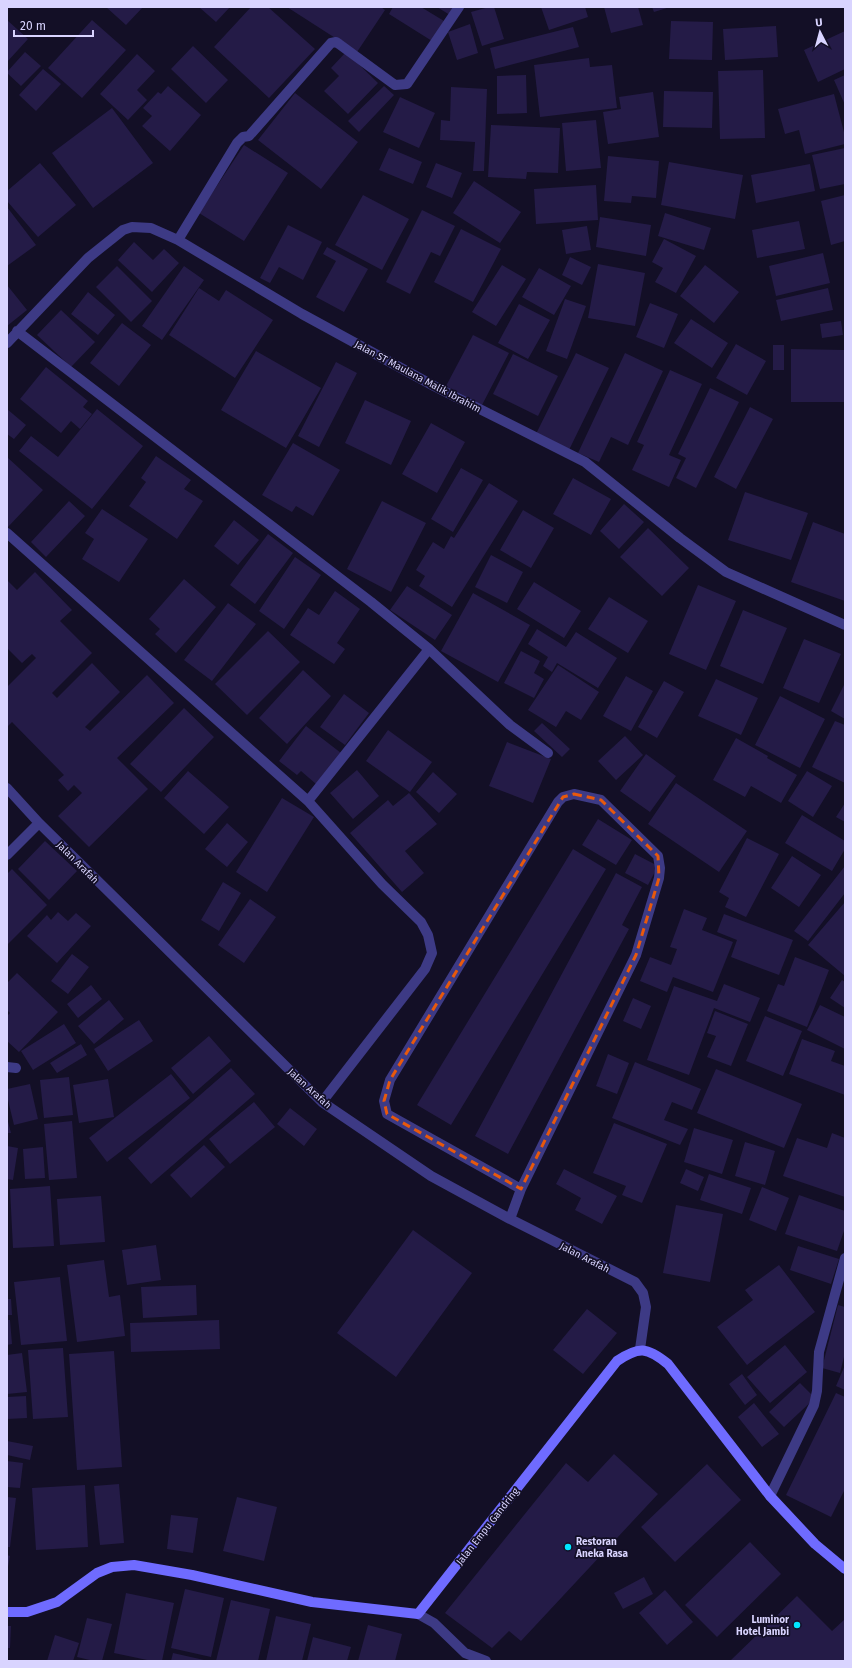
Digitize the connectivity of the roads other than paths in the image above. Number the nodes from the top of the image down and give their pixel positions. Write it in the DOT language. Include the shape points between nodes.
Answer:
graph roads {
  1 [pos="459,7"];
  2 [pos="178,240"];
  3 [pos="17,332"];
  4 [pos="7,343"];
  5 [pos="7,533"];
  6 [pos="845,625"];
  7 [pos="429,649"];
  8 [pos="548,753"];
  9 [pos="7,788"];
  10 [pos="308,802"];
  11 [pos="39,823"];
  12 [pos="7,855"];
  13 [pos="322,1102"];
  14 [pos="521,1189"];
  15 [pos="510,1220"];
  16 [pos="845,1258"];
  17 [pos="640,1349"];
  18 [pos="770,1496"];
  19 [pos="845,1569"];
  20 [pos="7,1612"];
  21 [pos="418,1614"];
  22 [pos="486,1661"];
  1 -- 2 [label="street" via="407,84 395,85 336,42 331,43 249,136 243,137 237,143"];
  2 -- 3 [label="street, Jalan ST Maulana Malik Ibrahim" via="151,228 132,227 123,230 88,258"];
  2 -- 6 [label="street, Jalan ST Maulana Malik Ibrahim" via="316,322 434,386 585,462 726,572"];
  3 -- 4 [label="street, Jalan ST Maulana Malik Ibrahim"];
  3 -- 7 [label="street"];
  5 -- 10 [label="street"];
  7 -- 8 [label="street" via="510,725"];
  7 -- 10 [label="street"];
  9 -- 11 [label="street, Jalan Arafah"];
  10 -- 13 [label="street" via="382,884 421,922 428,935 432,953 424,969"];
  11 -- 12 [label="street"];
  11 -- 13 [label="street, Jalan Arafah"];
  13 -- 15 [label="street, Jalan Arafah" via="431,1176"];
  14 -- 14 [label="street" via="636,955 659,878 658,856 601,800 574,794 563,797 558,802 390,1080 384,1101 387,1114"];
  14 -- 15 [label="street"];
  15 -- 17 [label="street, Jalan Arafah" via="635,1282 643,1293 646,1307"];
  16 -- 18 [label="street" via="819,1352 814,1405"];
  17 -- 18 [label="street" via="656,1354 668,1364"];
  17 -- 21 [label="street, Jalan Empu Gandring" via="617,1361"];
  18 -- 19 [label="street" via="815,1544"];
  20 -- 21 [label="street" via="27,1612 57,1602 97,1573 112,1567 134,1565 192,1575 312,1602"];
  21 -- 22 [label="street" via="434,1623 465,1653"];
}
